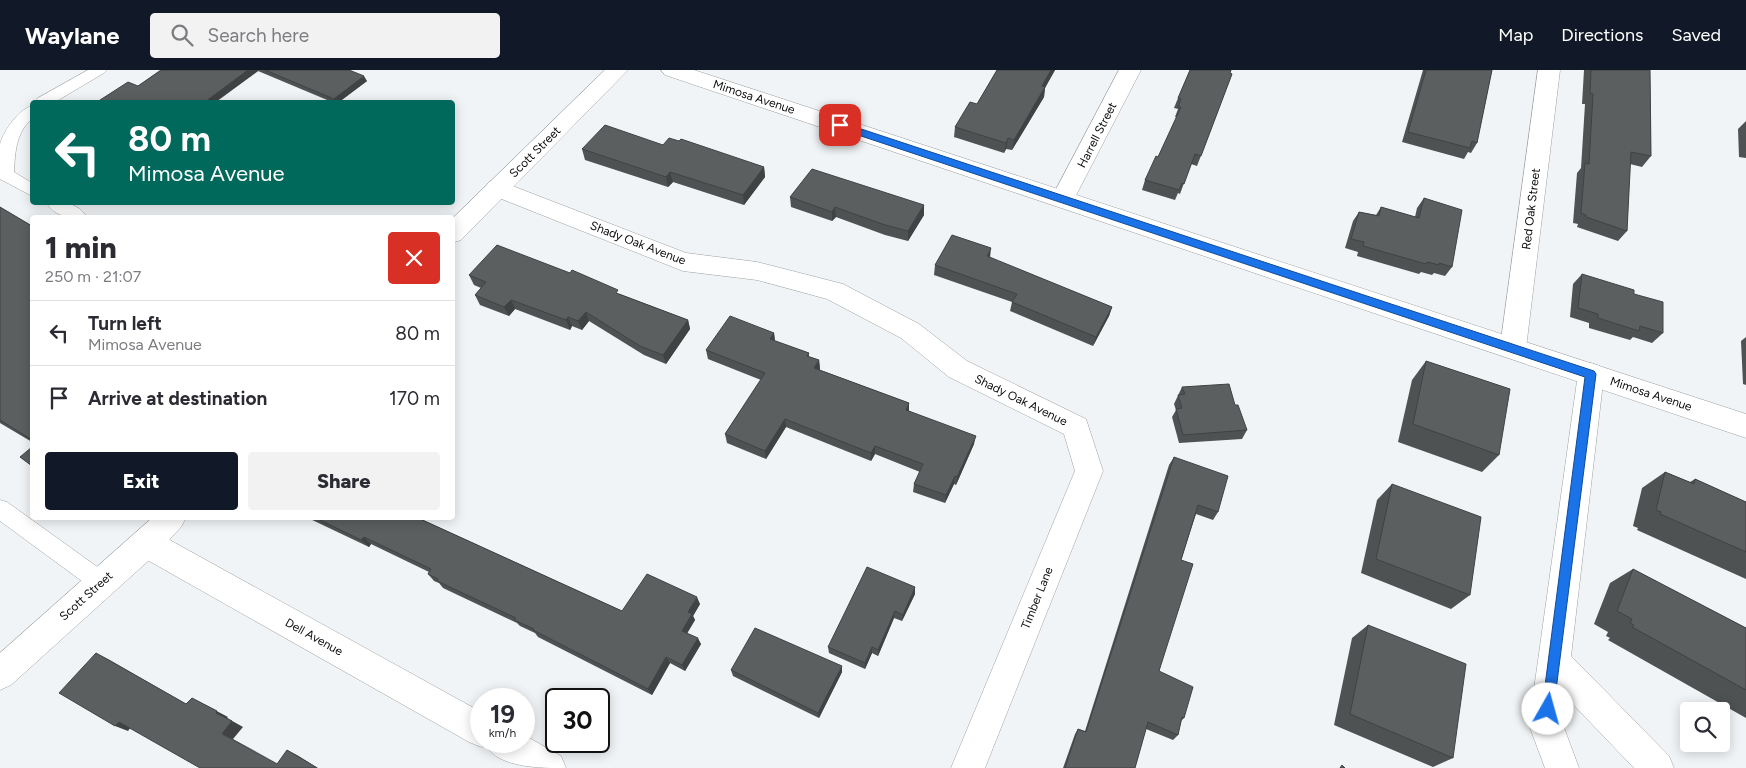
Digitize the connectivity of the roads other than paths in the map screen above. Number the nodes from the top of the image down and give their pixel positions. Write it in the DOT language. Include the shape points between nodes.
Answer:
graph roads {
  1 [pos="99,70"];
  2 [pos="617,70"];
  3 [pos="672,70"];
  4 [pos="1130,70"];
  5 [pos="1549,70"];
  6 [pos="47,100"];
  7 [pos="30,113"];
  8 [pos="497,188"];
  9 [pos="30,189"];
  10 [pos="1063,199"];
  11 [pos="59,205"];
  12 [pos="74,215"];
  13 [pos="455,231"];
  14 [pos="1513,348"];
  15 [pos="1590,374"];
  16 [pos="1746,426"];
  17 [pos="1076,427"];
  18 [pos="0,509"];
  19 [pos="169,520"];
  20 [pos="146,543"];
  21 [pos="102,583"];
  22 [pos="1554,662"];
  23 [pos="0,674"];
  24 [pos="470,724"];
  25 [pos="522,753"];
  26 [pos="549,768"];
  27 [pos="968,768"];
  28 [pos="1562,768"];
  29 [pos="1657,768"];
  1 -- 6 [label="lane"];
  2 -- 8 [label="street, Scott Street"];
  3 -- 10 [label="street, Mimosa Avenue"];
  4 -- 10 [label="street, Harrell Street"];
  5 -- 14 [label="street, Red Oak Street"];
  7 -- 9 [label="lane" via="7,146 6,175"];
  8 -- 13 [label="street, Scott Street"];
  8 -- 17 [label="street, Shady Oak Avenue" via="683,262 757,271 834,291 910,331 958,369"];
  10 -- 14 [label="street, Mimosa Avenue"];
  11 -- 12 [label="lane"];
  14 -- 15 [label="street, Mimosa Avenue"];
  15 -- 16 [label="street, Mimosa Avenue"];
  15 -- 22 [label="street"];
  17 -- 27 [label="street, Timber Lane" via="1089,471"];
  18 -- 21 [label="lane"];
  19 -- 20 [label="street, Scott Street"];
  20 -- 21 [label="street, Scott Street"];
  20 -- 24 [label="street, Dell Avenue"];
  21 -- 23 [label="street, Scott Street"];
  22 -- 28 [label="street" via="1546,725"];
  22 -- 29 [label="street"];
  25 -- 26 [label="street"];
}
